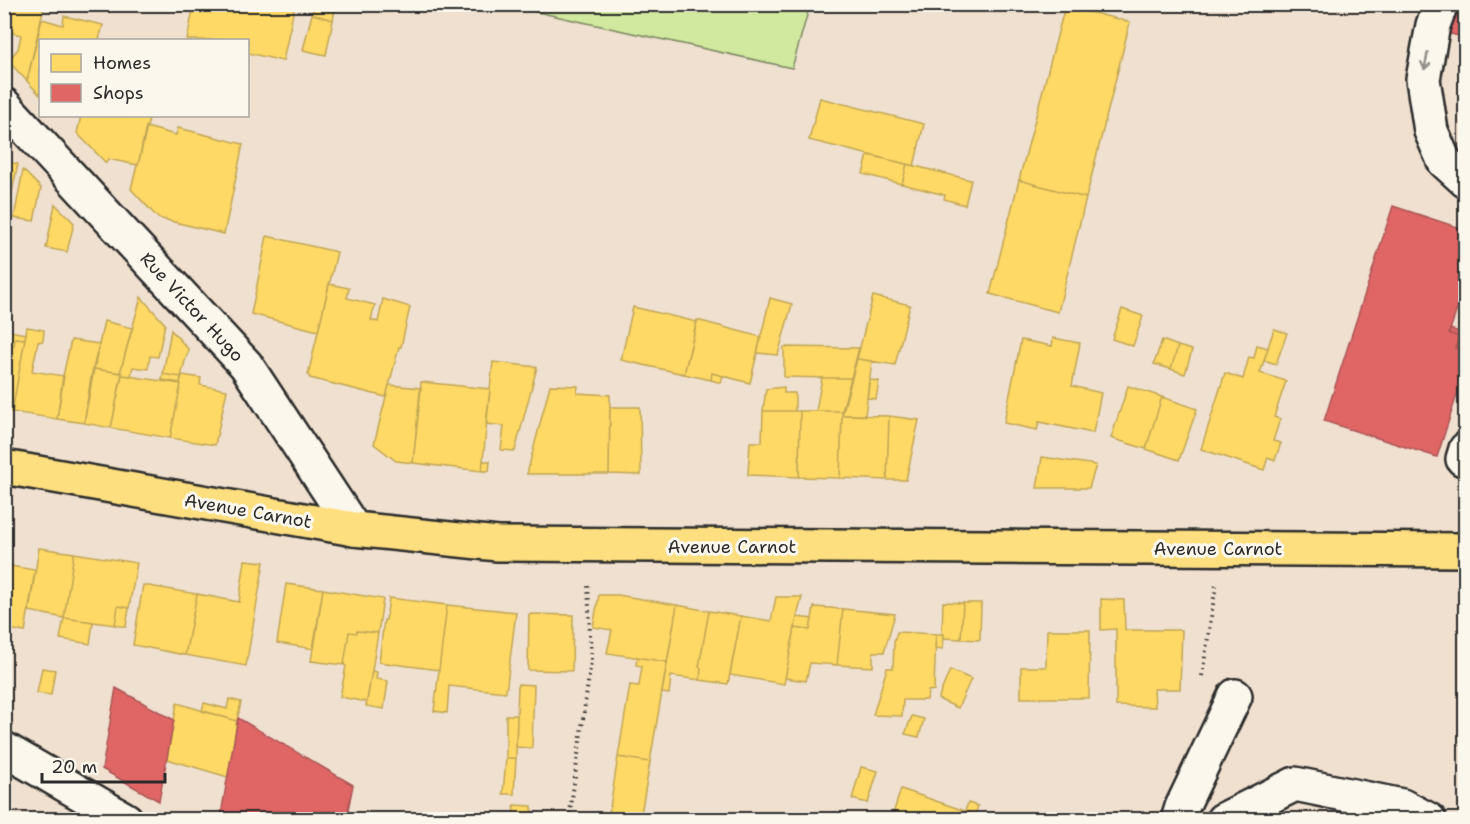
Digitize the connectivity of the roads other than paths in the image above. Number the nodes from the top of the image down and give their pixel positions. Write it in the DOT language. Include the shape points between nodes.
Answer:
graph roads {
  1 [pos="1441,4"];
  2 [pos="4,105"];
  3 [pos="1466,181"];
  4 [pos="4,467"];
  5 [pos="354,530"];
  6 [pos="1466,550"];
  7 [pos="1235,696"];
  8 [pos="4,749"];
  9 [pos="126,819"];
  10 [pos="1178,819"];
  11 [pos="1227,819"];
  12 [pos="1429,819"];
  1 -- 3 [label="street, one-way" via="1423,79 1435,141 1444,161"];
  2 -- 5 [label="street, Rue Victor Hugo" via="246,365"];
  4 -- 5 [label="main road, Avenue Carnot"];
  5 -- 6 [label="main road, Avenue Carnot" via="498,544"];
  7 -- 10 [label="street"];
  8 -- 9 [label="street"];
  11 -- 12 [label="street" via="1294,784 1402,806"];
}
